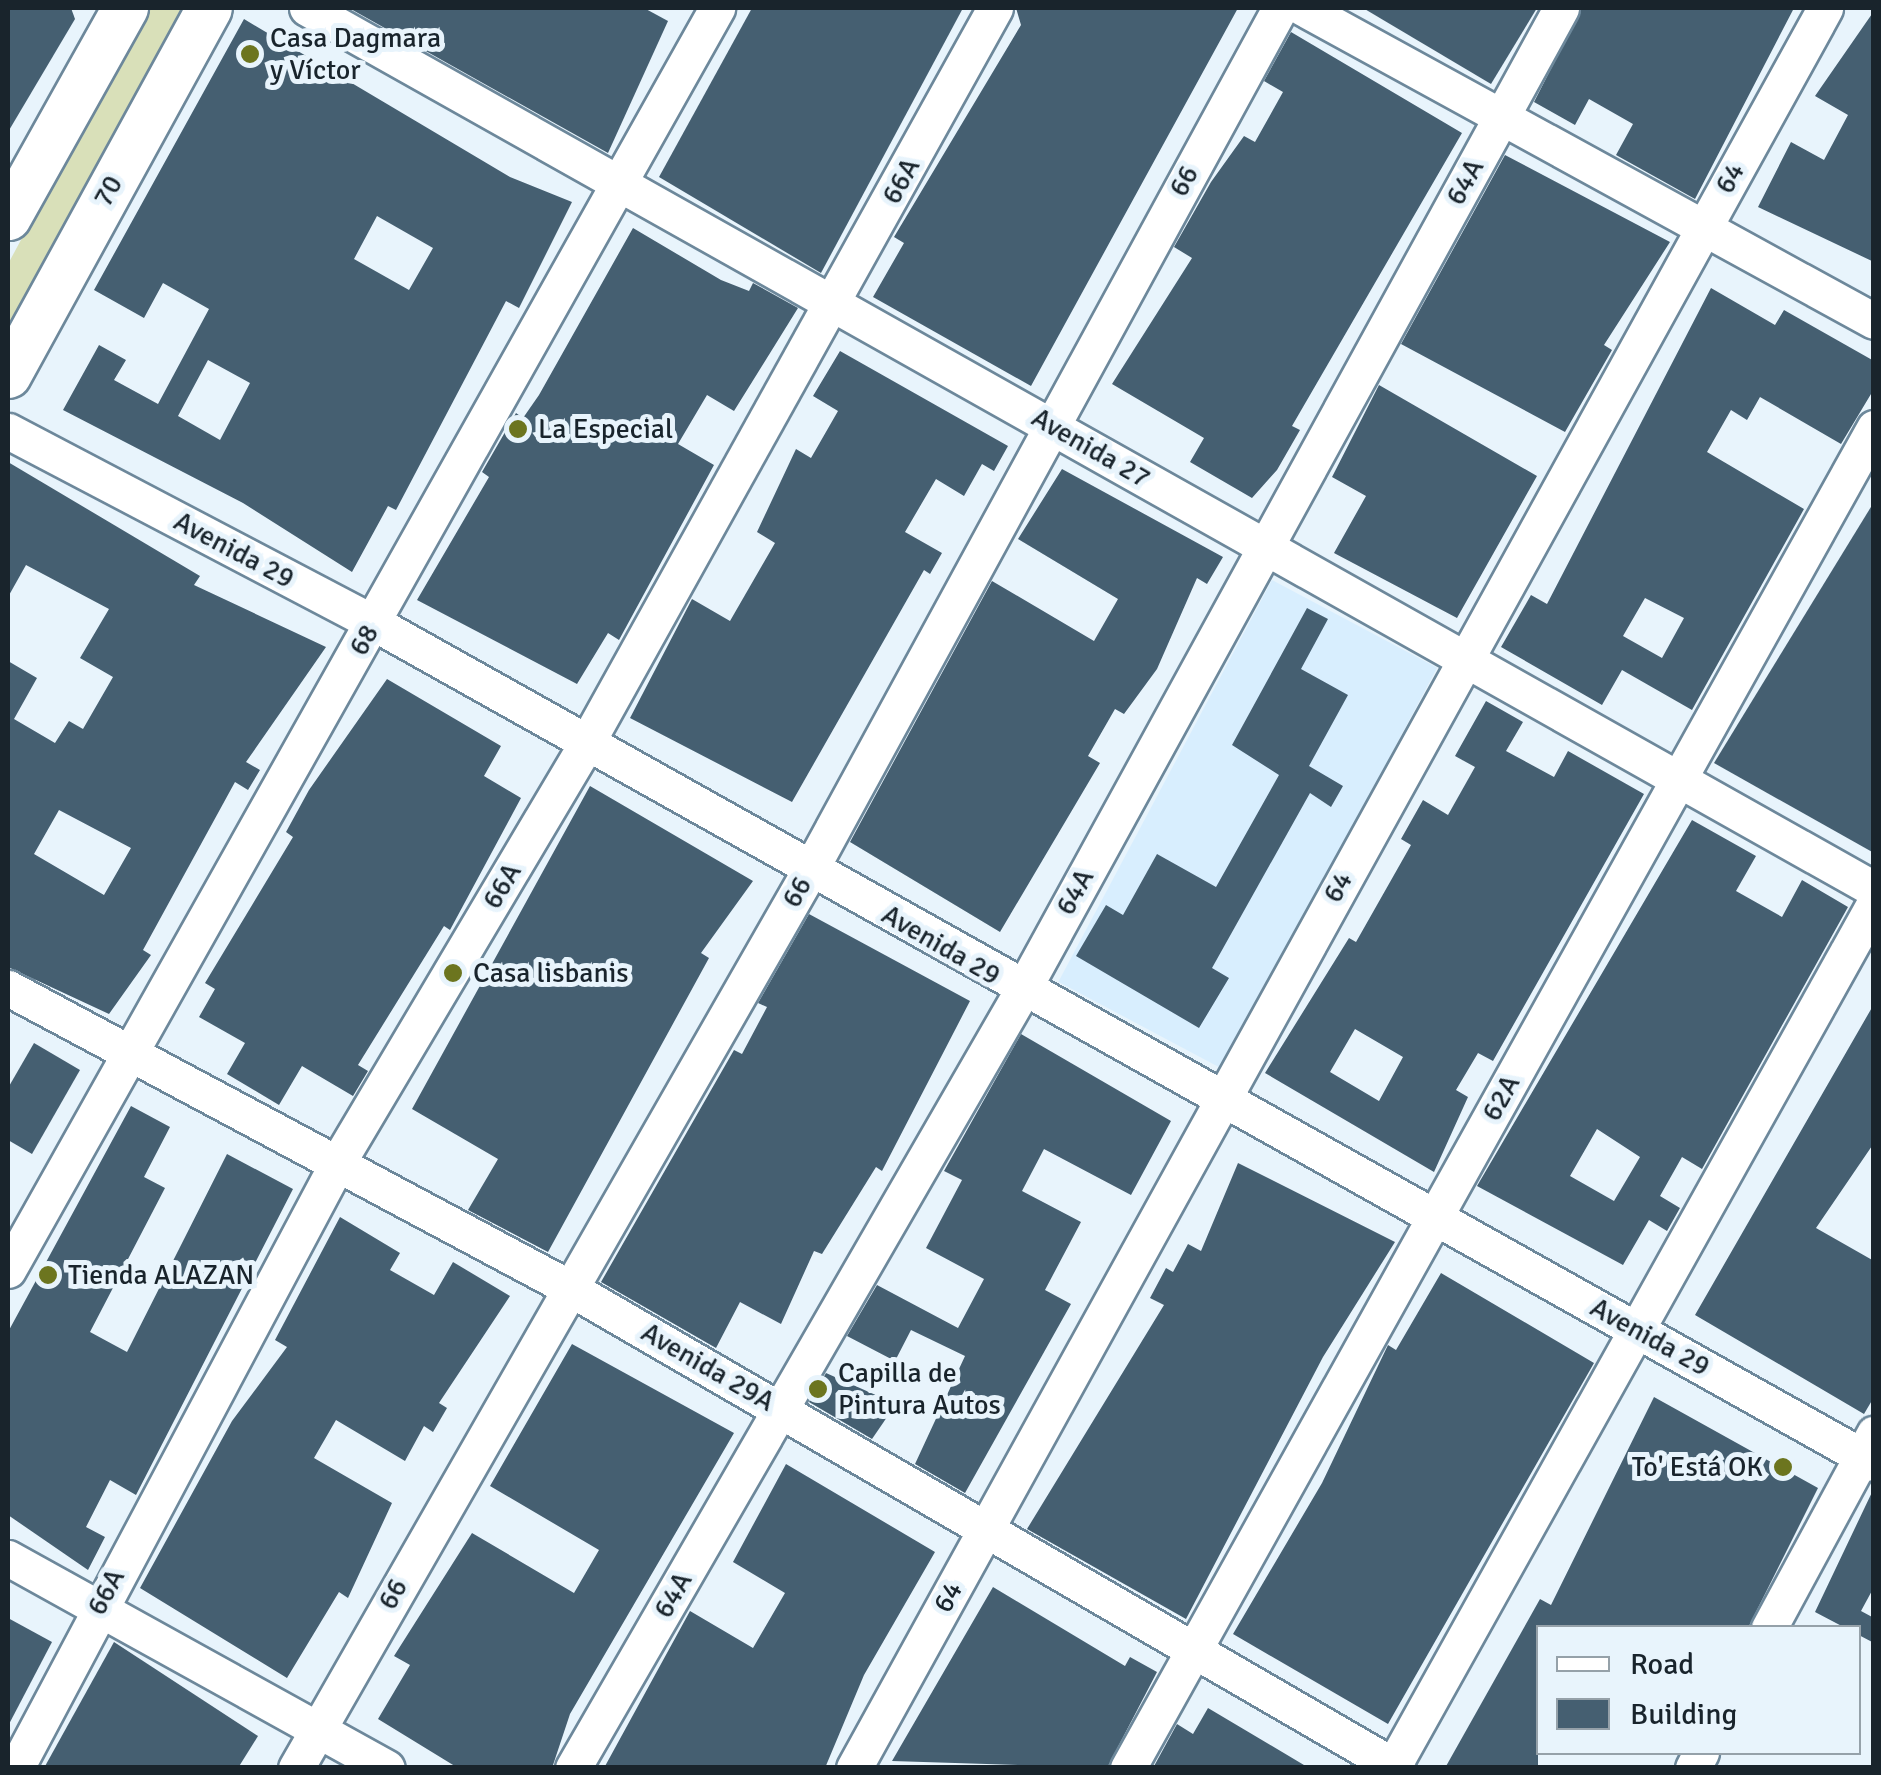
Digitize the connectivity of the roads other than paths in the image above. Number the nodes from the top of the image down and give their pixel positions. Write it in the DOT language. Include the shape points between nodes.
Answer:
graph roads {
  1 [pos="125,8"];
  2 [pos="209,8"];
  3 [pos="307,8"];
  4 [pos="717,8"];
  5 [pos="995,8"];
  6 [pos="1280,8"];
  7 [pos="1303,8"];
  8 [pos="1561,8"];
  9 [pos="1825,8"];
  10 [pos="1502,114"];
  11 [pos="620,186"];
  12 [pos="8,216"];
  13 [pos="1705,222"];
  14 [pos="833,306"];
  15 [pos="1874,321"];
  16 [pos="8,375"];
  17 [pos="1049,422"];
  18 [pos="1874,428"];
  19 [pos="8,431"];
  20 [pos="1262,548"];
  21 [pos="374,623"];
  22 [pos="1466,655"];
  23 [pos="586,744"];
  24 [pos="1678,775"];
  25 [pos="810,870"];
  26 [pos="1874,890"];
  27 [pos="1874,904"];
  28 [pos="8,988"];
  29 [pos="1022,991"];
  30 [pos="132,1052"];
  31 [pos="1219,1101"];
  32 [pos="338,1162"];
  33 [pos="1435,1218"];
  34 [pos="8,1270"];
  35 [pos="566,1286"];
  36 [pos="1641,1332"];
  37 [pos="781,1408"];
  38 [pos="1869,1451"];
  39 [pos="984,1531"];
  40 [pos="8,1558"];
  41 [pos="98,1607"];
  42 [pos="1771,1625"];
  43 [pos="1192,1650"];
  44 [pos="318,1728"];
  45 [pos="1394,1767"];
  46 [pos="16,1768"];
  47 [pos="296,1768"];
  48 [pos="387,1768"];
  49 [pos="573,1768"];
  50 [pos="854,1768"];
  51 [pos="1128,1768"];
  1 -- 12 [label="main road"];
  2 -- 16 [label="main road, 70"];
  3 -- 11 [label="street, Avenida 27"];
  4 -- 11 [label="street, 68"];
  5 -- 14 [label="street, 66A"];
  6 -- 17 [label="street, 66"];
  7 -- 10 [label="street"];
  8 -- 10 [label="street, 64A"];
  9 -- 13 [label="street, 64"];
  10 -- 13 [label="street"];
  10 -- 20 [label="street, 64A"];
  11 -- 14 [label="street, Avenida 27"];
  11 -- 21 [label="street, 68"];
  13 -- 15 [label="street"];
  13 -- 22 [label="street, 64"];
  14 -- 17 [label="street, Avenida 27"];
  14 -- 23 [label="street, 66A"];
  17 -- 20 [label="street, Avenida 27"];
  17 -- 25 [label="street, 66"];
  18 -- 24 [label="street, 62A"];
  19 -- 21 [label="street, Avenida 29"];
  20 -- 22 [label="street, Avenida 27"];
  20 -- 29 [label="street, 64A"];
  21 -- 23 [label="street, Avenida 29"];
  21 -- 30 [label="street, 68"];
  22 -- 24 [label="street, Avenida 27"];
  22 -- 31 [label="street, 64"];
  23 -- 25 [label="street, Avenida 29"];
  23 -- 32 [label="street, 66A"];
  24 -- 26 [label="street, Avenida 27"];
  24 -- 33 [label="street, 62A"];
  25 -- 29 [label="street, Avenida 29"];
  25 -- 35 [label="street, 66"];
  27 -- 36 [label="street"];
  28 -- 30 [label="street, Avenida 29A"];
  29 -- 31 [label="street, Avenida 29"];
  29 -- 37 [label="street, 64A"];
  30 -- 32 [label="street, Avenida 29A"];
  30 -- 34 [label="street, 68"];
  31 -- 33 [label="street, Avenida 29"];
  31 -- 39 [label="street, 64"];
  32 -- 35 [label="street, Avenida 29A"];
  32 -- 41 [label="street, 66A"];
  33 -- 36 [label="street, Avenida 29"];
  33 -- 43 [label="street, 62A"];
  35 -- 37 [label="street, Avenida 29A"];
  35 -- 44 [label="street, 66"];
  36 -- 38 [label="street, Avenida 29"];
  36 -- 45 [label="street"];
  37 -- 39 [label="street, Avenida 29A"];
  37 -- 49 [label="street, 64A"];
  38 -- 42 [label="street"];
  39 -- 43 [label="street, Avenida 29A"];
  39 -- 50 [label="street, 64"];
  40 -- 41 [label="street"];
  41 -- 44 [label="street"];
  41 -- 46 [label="street, 66A"];
  43 -- 45 [label="street, Avenida 29A"];
  43 -- 51 [label="street, 62A"];
  44 -- 47 [label="street, 66"];
  44 -- 48 [label="street"];
}
